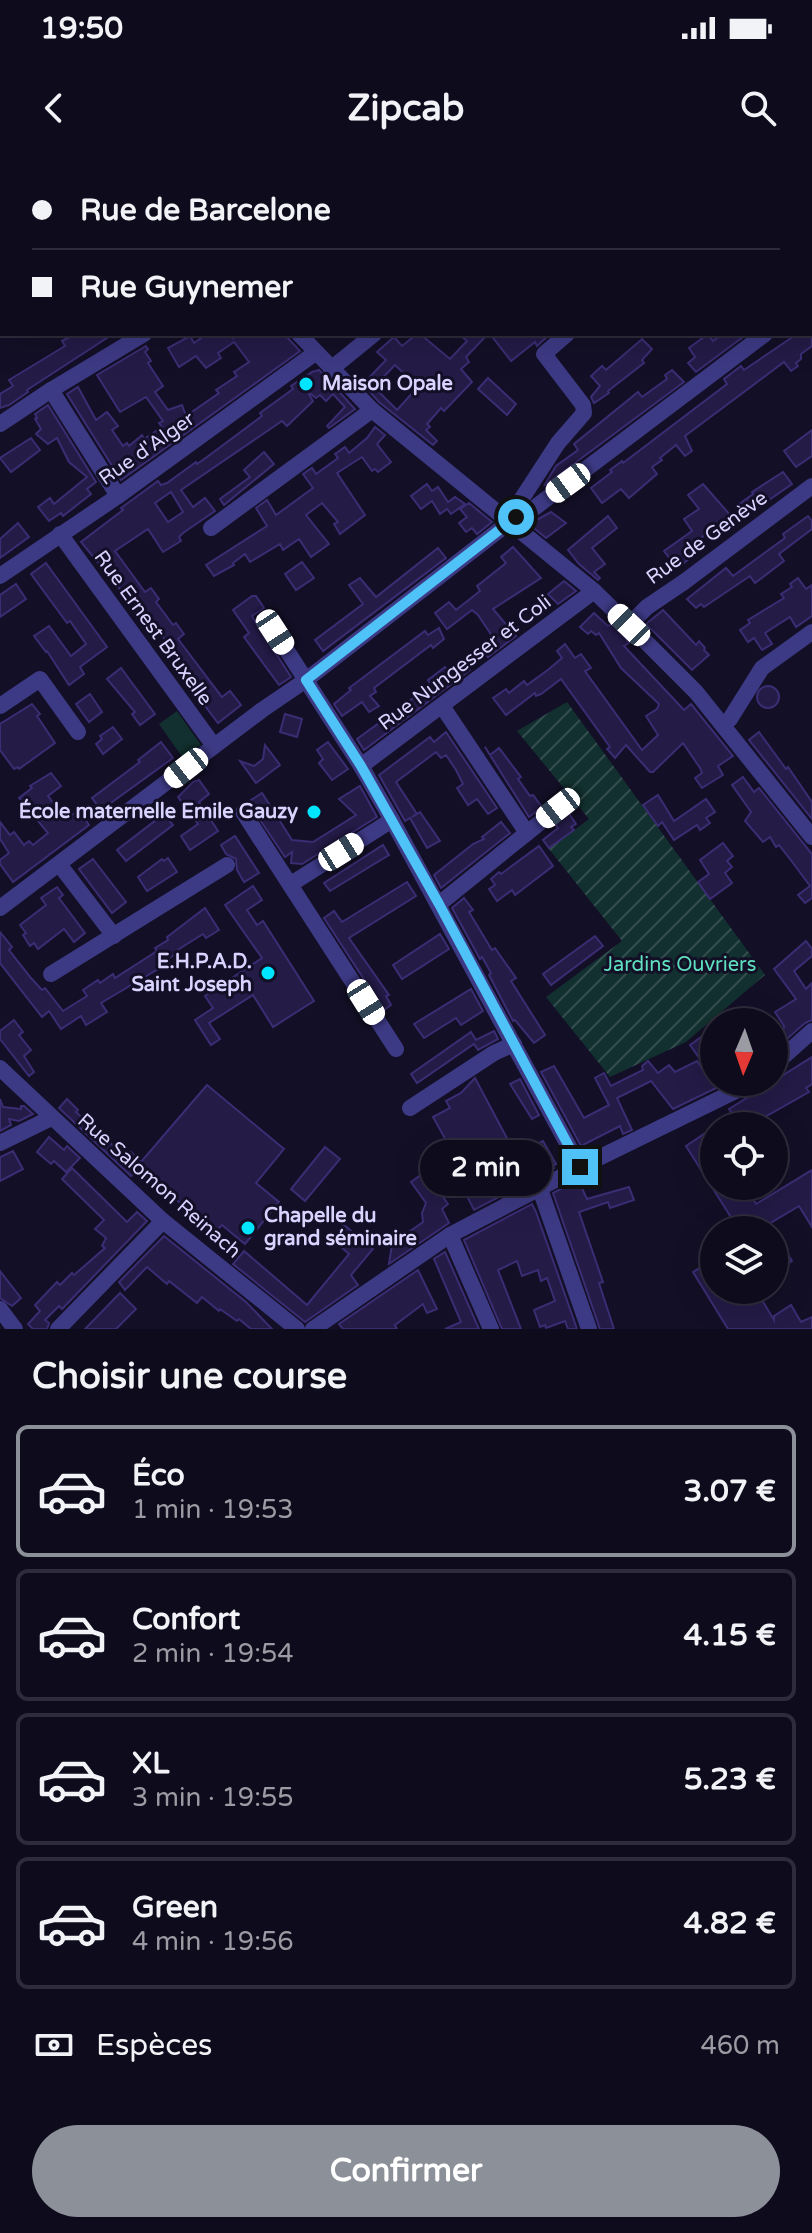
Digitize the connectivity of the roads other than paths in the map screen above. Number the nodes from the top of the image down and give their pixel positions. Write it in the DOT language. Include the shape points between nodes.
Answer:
graph roads {
  1 [pos="141,336"];
  2 [pos="301,336"];
  3 [pos="372,336"];
  4 [pos="565,336"];
  5 [pos="762,336"];
  6 [pos="315,353"];
  7 [pos="331,369"];
  8 [pos="51,390"];
  9 [pos="372,410"];
  10 [pos="0,424"];
  11 [pos="812,486"];
  12 [pos="118,496"];
  13 [pos="513,519"];
  14 [pos="211,528"];
  15 [pos="60,534"];
  16 [pos="0,576"];
  17 [pos="594,591"];
  18 [pos="629,625"];
  19 [pos="275,632"];
  20 [pos="812,632"];
  21 [pos="306,680"];
  22 [pos="0,706"];
  23 [pos="442,706"];
  24 [pos="723,725"];
  25 [pos="78,732"];
  26 [pos="214,746"];
  27 [pos="361,766"];
  28 [pos="558,808"];
  29 [pos="243,812"];
  30 [pos="392,820"];
  31 [pos="527,833"];
  32 [pos="811,833"];
  33 [pos="59,864"];
  34 [pos="227,865"];
  35 [pos="291,884"];
  36 [pos="439,904"];
  37 [pos="0,908"];
  38 [pos="114,936"];
  39 [pos="51,974"];
  40 [pos="812,1031"];
  41 [pos="514,1044"];
  42 [pos="396,1049"];
  43 [pos="788,1052"];
  44 [pos="0,1068"];
  45 [pos="725,1096"];
  46 [pos="410,1108"];
  47 [pos="51,1118"];
  48 [pos="0,1143"];
  49 [pos="580,1167"];
  50 [pos="540,1189"];
  51 [pos="163,1221"];
  52 [pos="450,1235"];
  53 [pos="0,1309"];
  54 [pos="15,1329"];
  55 [pos="58,1329"];
  56 [pos="297,1329"];
  57 [pos="313,1329"];
  58 [pos="491,1329"];
  59 [pos="589,1329"];
  1 -- 8 [label="street"];
  2 -- 6 [label="street"];
  3 -- 7 [label="street"];
  4 -- 13 [label="street" via="544,354 584,413 558,443"];
  5 -- 13 [label="street"];
  6 -- 7 [label="street"];
  6 -- 12 [label="street, Rue d'Alger"];
  7 -- 9 [label="street"];
  8 -- 10 [label="street"];
  8 -- 12 [label="street"];
  9 -- 13 [label="street"];
  9 -- 14 [label="street"];
  11 -- 18 [label="street, Rue de Genève" via="664,593"];
  12 -- 15 [label="street, Rue d'Alger"];
  13 -- 17 [label="street"];
  13 -- 21 [label="street"];
  15 -- 16 [label="street, Rue d'Alger"];
  15 -- 26 [label="street, Rue Ernest Bruxelle"];
  17 -- 18 [label="street"];
  17 -- 23 [label="street, Rue Nungesser et Coli"];
  18 -- 24 [label="street"];
  19 -- 21 [label="street"];
  20 -- 24 [label="street" via="762,668"];
  21 -- 26 [label="street"];
  21 -- 27 [label="street"];
  22 -- 25 [label="street" via="40,679"];
  23 -- 27 [label="street, Rue Nungesser et Coli"];
  23 -- 31 [label="street"];
  24 -- 32 [label="street"];
  26 -- 33 [label="street"];
  27 -- 30 [label="street"];
  28 -- 31 [label="street"];
  29 -- 35 [label="street"];
  30 -- 35 [label="street"];
  30 -- 36 [label="street"];
  31 -- 36 [label="street"];
  33 -- 37 [label="street"];
  33 -- 38 [label="street"];
  34 -- 38 [label="street"];
  35 -- 42 [label="street"];
  36 -- 41 [label="street"];
  38 -- 39 [label="street"];
  40 -- 43 [label="street"];
  41 -- 46 [label="street"];
  41 -- 49 [label="street"];
  44 -- 47 [label="street, Rue Salomon Reinach"];
  45 -- 49 [label="street"];
  47 -- 48 [label="street"];
  47 -- 51 [label="street, Rue Salomon Reinach"];
  49 -- 50 [label="street"];
  50 -- 52 [label="street"];
  50 -- 59 [label="street"];
  51 -- 55 [label="street"];
  51 -- 56 [label="street, Rue Salomon Reinach"];
  52 -- 57 [label="street"];
  52 -- 58 [label="street"];
  53 -- 54 [label="street"];
}
